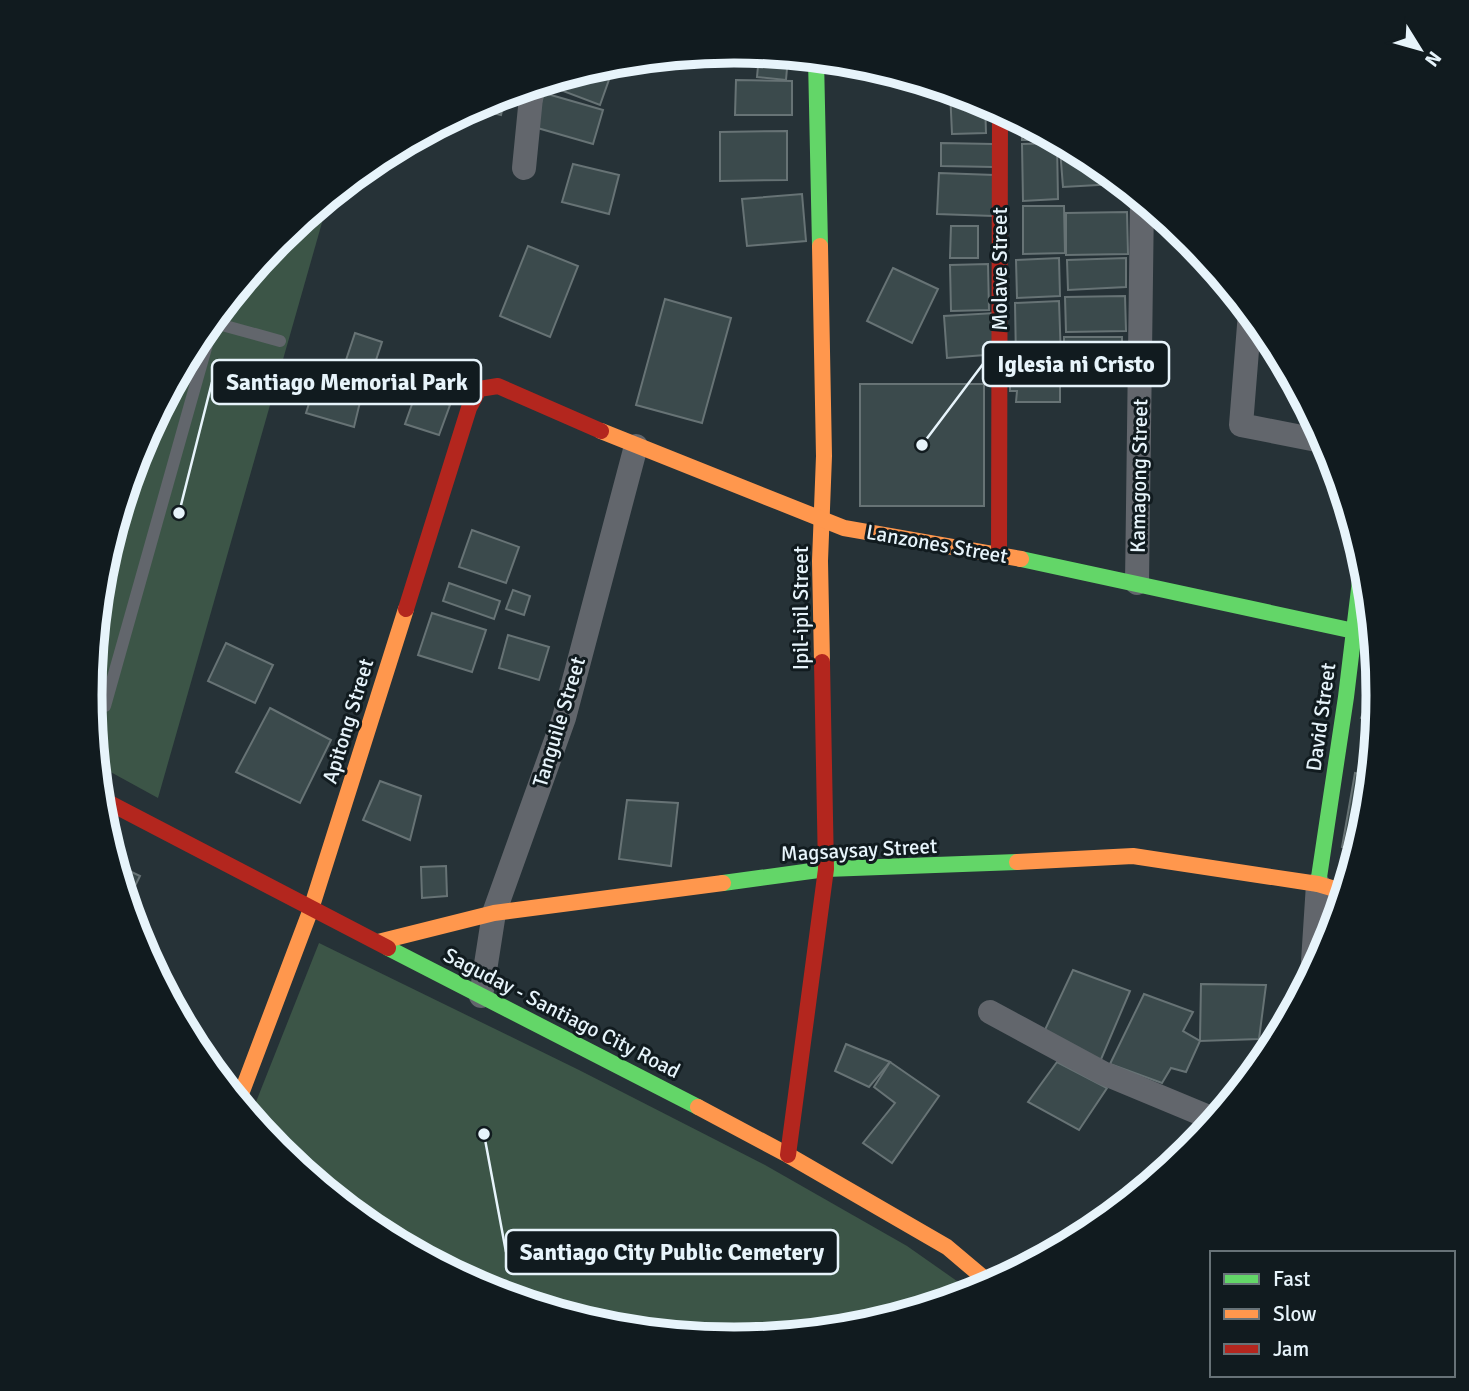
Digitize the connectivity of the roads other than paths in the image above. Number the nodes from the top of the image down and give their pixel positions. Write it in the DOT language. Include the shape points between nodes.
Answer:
graph roads {
  1 [pos="816,68"];
  2 [pos="531,97"];
  3 [pos="1000,122"];
  4 [pos="524,168"];
  5 [pos="1142,212"];
  6 [pos="223,324"];
  7 [pos="1249,328"];
  8 [pos="280,341"];
  9 [pos="205,351"];
  10 [pos="519,394"];
  11 [pos="1313,439"];
  12 [pos="636,446"];
  13 [pos="823,520"];
  14 [pos="999,554"];
  15 [pos="1137,583"];
  16 [pos="1364,633"];
  17 [pos="105,706"];
  18 [pos="111,804"];
  19 [pos="827,869"];
  20 [pos="1318,884"];
  21 [pos="1336,889"];
  22 [pos="311,909"];
  23 [pos="494,913"];
  24 [pos="378,942"];
  25 [pos="1314,949"];
  26 [pos="481,996"];
  27 [pos="990,1012"];
  28 [pos="242,1092"];
  29 [pos="1207,1116"];
  30 [pos="788,1155"];
  31 [pos="983,1277"];
  1 -- 13 [label="street, Ipil-ipil Street"];
  2 -- 4 [label="street"];
  3 -- 14 [label="street, Molave Street"];
  5 -- 15 [label="street, Kamagong Street"];
  6 -- 8 [label="lane"];
  7 -- 11 [label="street" via="1241,425"];
  9 -- 17 [label="lane"];
  10 -- 12 [label="street, Lanzones Street"];
  10 -- 22 [label="street, Apitong Street" via="498,386 479,389 469,408"];
  12 -- 13 [label="street, Lanzones Street"];
  12 -- 23 [label="street, Tanguile Street" via="564,718"];
  13 -- 14 [label="street, Lanzones Street" via="844,528"];
  13 -- 19 [label="street, Ipil-ipil Street"];
  14 -- 15 [label="street, Lanzones Street"];
  15 -- 16 [label="street, Lanzones Street"];
  16 -- 20 [label="street, David Street"];
  18 -- 22 [label="street, Saguday - Santiago City Road"];
  19 -- 20 [label="street, Magsaysay Street" via="1133,856"];
  19 -- 23 [label="street, Magsaysay Street"];
  19 -- 30 [label="street, Ipil-ipil Street"];
  20 -- 21 [label="street, Magsaysay Street"];
  20 -- 25 [label="street"];
  22 -- 24 [label="street, Saguday - Santiago City Road"];
  22 -- 28 [label="street, Apitong Street"];
  23 -- 24 [label="street, Magsaysay Street"];
  23 -- 26 [label="street, Tanguile Street"];
  24 -- 26 [label="street, Saguday - Santiago City Road"];
  26 -- 30 [label="street, Saguday - Santiago City Road"];
  27 -- 29 [label="street" via="1102,1073"];
  30 -- 31 [label="street, Saguday - Santiago City Road" via="947,1247"];
}
